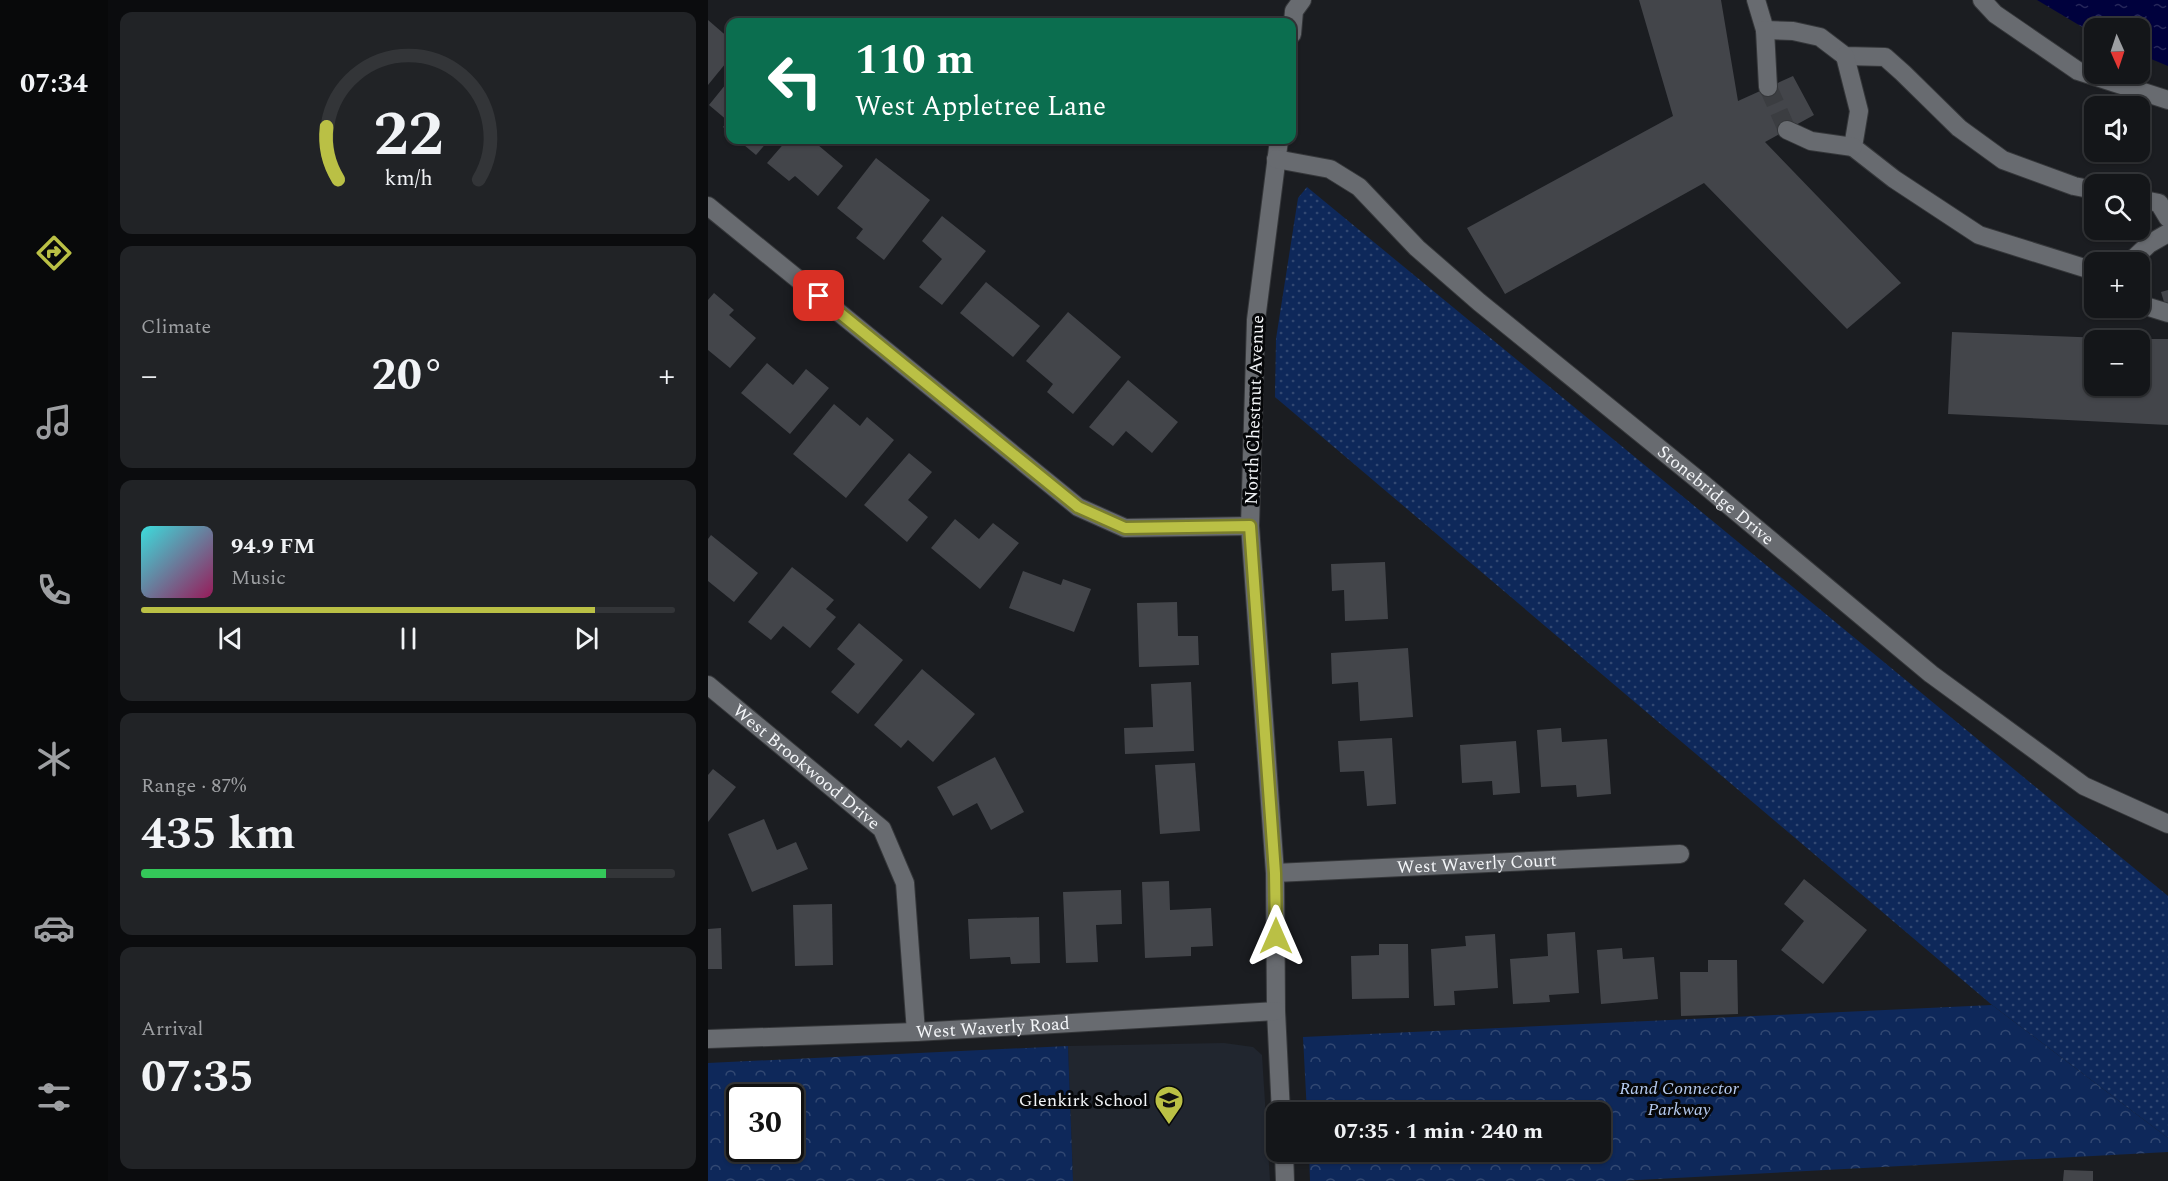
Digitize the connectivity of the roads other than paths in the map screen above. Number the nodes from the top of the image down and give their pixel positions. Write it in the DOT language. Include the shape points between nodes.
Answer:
graph roads {
  1 [pos="1302,0"];
  2 [pos="1756,0"];
  3 [pos="1982,0"];
  4 [pos="1293,18"];
  5 [pos="1765,30"];
  6 [pos="1845,56"];
  7 [pos="1768,87"];
  8 [pos="2168,100"];
  9 [pos="1787,130"];
  10 [pos="1278,144"];
  11 [pos="1853,147"];
  12 [pos="1276,159"];
  13 [pos="2084,188"];
  14 [pos="2150,202"];
  15 [pos="708,206"];
  16 [pos="2168,218"];
  17 [pos="2168,233"];
  18 [pos="2141,252"];
  19 [pos="2084,268"];
  20 [pos="2150,307"];
  21 [pos="2168,313"];
  22 [pos="1250,526"];
  23 [pos="708,685"];
  24 [pos="2168,824"];
  25 [pos="1680,854"];
  26 [pos="1275,873"];
  27 [pos="1276,1011"];
  28 [pos="916,1032"];
  29 [pos="708,1039"];
  30 [pos="1280,1102"];
  31 [pos="1284,1162"];
  32 [pos="1285,1181"];
  1 -- 4 [label="street"];
  2 -- 5 [label="street"];
  3 -- 8 [label="street" via="1995,14 2078,71"];
  5 -- 6 [label="street" via="1820,37"];
  5 -- 7 [label="street"];
  6 -- 11 [label="street" via="1859,111"];
  6 -- 13 [label="street" via="1885,57 1959,128 2003,160"];
  9 -- 11 [label="street" via="1811,141"];
  10 -- 12 [label="street, North Chestnut Avenue"];
  11 -- 19 [label="street" via="1979,235"];
  12 -- 22 [label="street, North Chestnut Avenue" via="1256,320"];
  12 -- 24 [label="street, Stonebridge Drive" via="1330,169 1359,187 1417,248 1479,302 1931,674 2084,786"];
  14 -- 16 [label="street" via="2159,203"];
  15 -- 22 [label="street" via="1078,507 1125,528"];
  17 -- 18 [label="street"];
  20 -- 21 [label="street"];
  22 -- 26 [label="street, North Chestnut Avenue"];
  23 -- 28 [label="street, West Brookwood Drive" via="882,829 905,883"];
  25 -- 26 [label="street, West Waverly Court"];
  26 -- 27 [label="street, North Chestnut Avenue"];
  27 -- 28 [label="street, West Waverly Road"];
  27 -- 30 [label="street, North Chestnut Avenue"];
  28 -- 29 [label="street, West Waverly Road"];
  31 -- 32 [label="street"];
}
